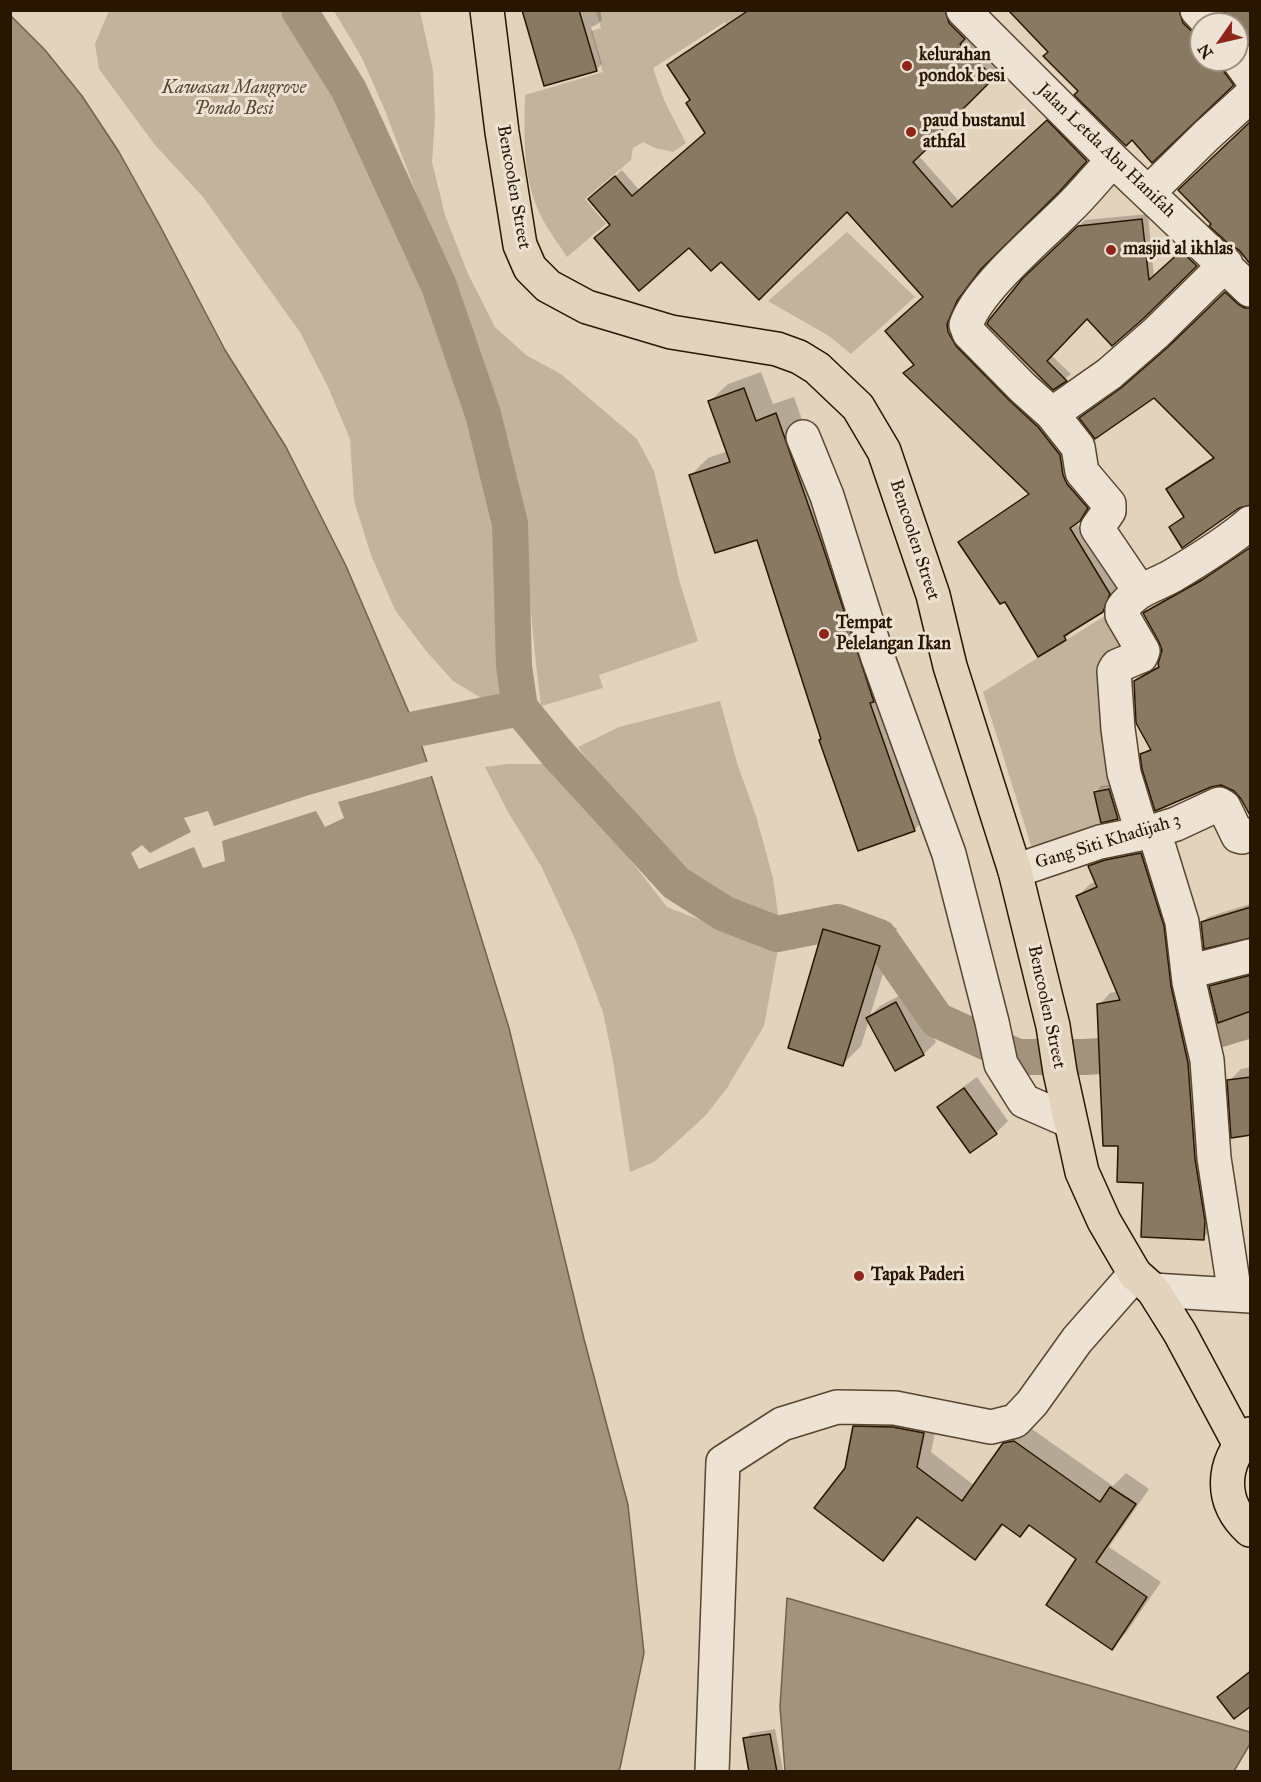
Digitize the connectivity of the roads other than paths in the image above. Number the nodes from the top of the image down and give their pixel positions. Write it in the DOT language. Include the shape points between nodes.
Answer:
graph roads {
  1 [pos="487,10"];
  2 [pos="978,16"];
  3 [pos="1251,96"];
  4 [pos="1113,160"];
  5 [pos="1148,193"];
  6 [pos="1226,264"];
  7 [pos="1251,290"];
  8 [pos="1052,414"];
  9 [pos="803,437"];
  10 [pos="1251,523"];
  11 [pos="1139,590"];
  12 [pos="1148,831"];
  13 [pos="1251,835"];
  14 [pos="1015,871"];
  15 [pos="1251,956"];
  16 [pos="1188,972"];
  17 [pos="1070,1121"];
  18 [pos="1144,1282"];
  19 [pos="1243,1296"];
  20 [pos="1245,1440"];
  21 [pos="1251,1530"];
  22 [pos="712,1772"];
  1 -- 14 [label="main road, Bencoolen Street" via="520,245 530,268 548,286 588,307 671,332 777,349 799,357 836,384 870,425 884,451 933,595 950,666"];
  2 -- 4 [label="street, Jalan Letda Abu Hanifah"];
  3 -- 5 [label="street"];
  4 -- 5 [label="street, Jalan Letda Abu Hanifah"];
  4 -- 8 [label="street" via="996,280 966,325 969,333"];
  5 -- 6 [label="street, Jalan Letda Abu Hanifah"];
  6 -- 7 [label="street, Jalan Letda Abu Hanifah"];
  6 -- 8 [label="street" via="1109,374"];
  8 -- 11 [label="street" via="1078,447 1082,472 1109,504 1109,512 1097,528"];
  9 -- 17 [label="street" via="827,496 878,658 949,854 1001,1064 1024,1101"];
  10 -- 11 [label="street" via="1170,576"];
  11 -- 12 [label="street" via="1121,612 1143,654 1117,666 1114,673 1124,772"];
  12 -- 13 [label="street, Gang Siti Khadijah 3" via="1176,824 1219,804 1238,836"];
  12 -- 14 [label="street, Gang Siti Khadijah 3" via="1100,842"];
  12 -- 16 [label="street" via="1182,922"];
  14 -- 17 [label="main road, Bencoolen Street" via="1053,1026"];
  15 -- 16 [label="street"];
  16 -- 19 [label="street" via="1201,1034 1214,1158"];
  17 -- 18 [label="main road, Bencoolen Street" via="1082,1173 1104,1221"];
  18 -- 19 [label="street"];
  18 -- 20 [label="main road, Bencoolen Street"];
  18 -- 22 [label="street" via="1077,1340 1015,1421 991,1427 895,1408 837,1407 782,1424 723,1462"];
  20 -- 21 [label="main road" via="1230,1463 1227,1483 1231,1503"];
}
